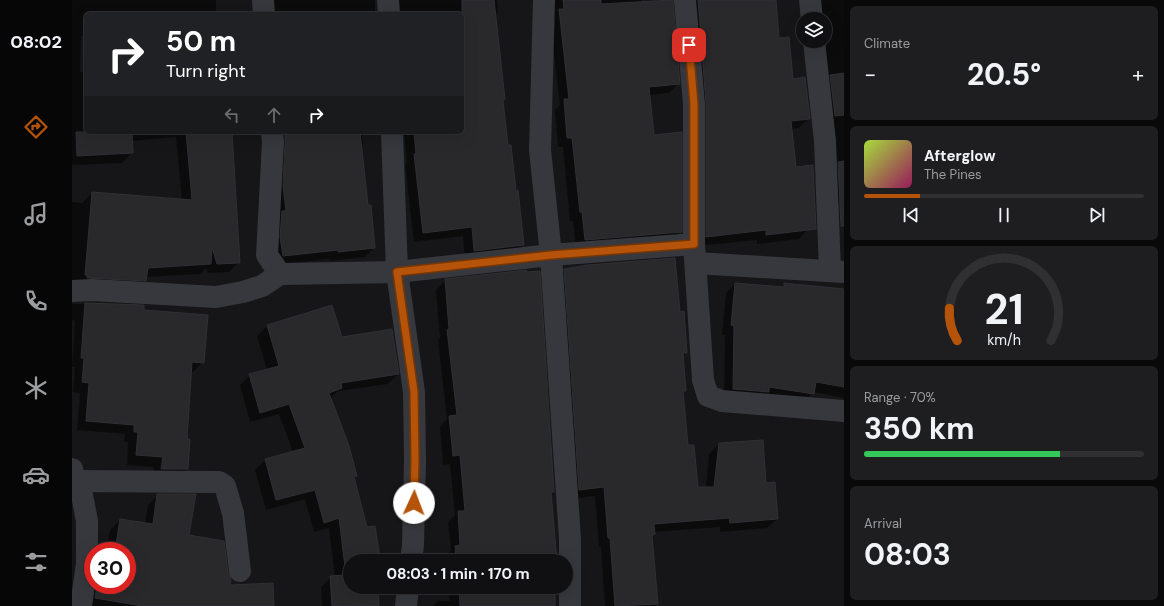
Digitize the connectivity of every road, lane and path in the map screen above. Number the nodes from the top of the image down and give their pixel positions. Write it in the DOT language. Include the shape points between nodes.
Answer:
graph roads {
  1 [pos="263,0"];
  2 [pos="388,0"];
  3 [pos="544,0"];
  4 [pos="685,0"];
  5 [pos="810,0"];
  6 [pos="264,12"];
  7 [pos="389,12"];
  8 [pos="811,12"];
  9 [pos="815,48"];
  10 [pos="272,134"];
  11 [pos="392,134"];
  12 [pos="695,253"];
  13 [pos="551,255"];
  14 [pos="837,271"];
  15 [pos="397,272"];
  16 [pos="280,274"];
  17 [pos="72,290"];
  18 [pos="844,411"];
  19 [pos="73,477"];
  20 [pos="412,554"];
  21 [pos="240,571"];
  22 [pos="407,594"];
  23 [pos="81,606"];
  24 [pos="406,606"];
  25 [pos="570,606"];
  1 -- 6 [label="street"];
  2 -- 7 [label="street"];
  3 -- 13 [label="street" via="540,150"];
  4 -- 12 [label="street" via="694,104"];
  5 -- 8 [label="street"];
  9 -- 14 [label="street"];
  10 -- 16 [label="street" via="267,255"];
  11 -- 15 [label="street"];
  12 -- 13 [label="street"];
  12 -- 14 [label="street"];
  12 -- 18 [label="street" via="703,380 708,396 722,401"];
  13 -- 15 [label="street"];
  13 -- 25 [label="street" via="570,539"];
  15 -- 16 [label="street"];
  15 -- 20 [label="street" via="414,392"];
  16 -- 17 [label="street" via="262,286 216,297"];
  19 -- 21 [label="street" via="219,482 225,486 232,507"];
  19 -- 23 [label="street" via="82,495 87,521 87,564"];
  22 -- 24 [label="street"];
}
